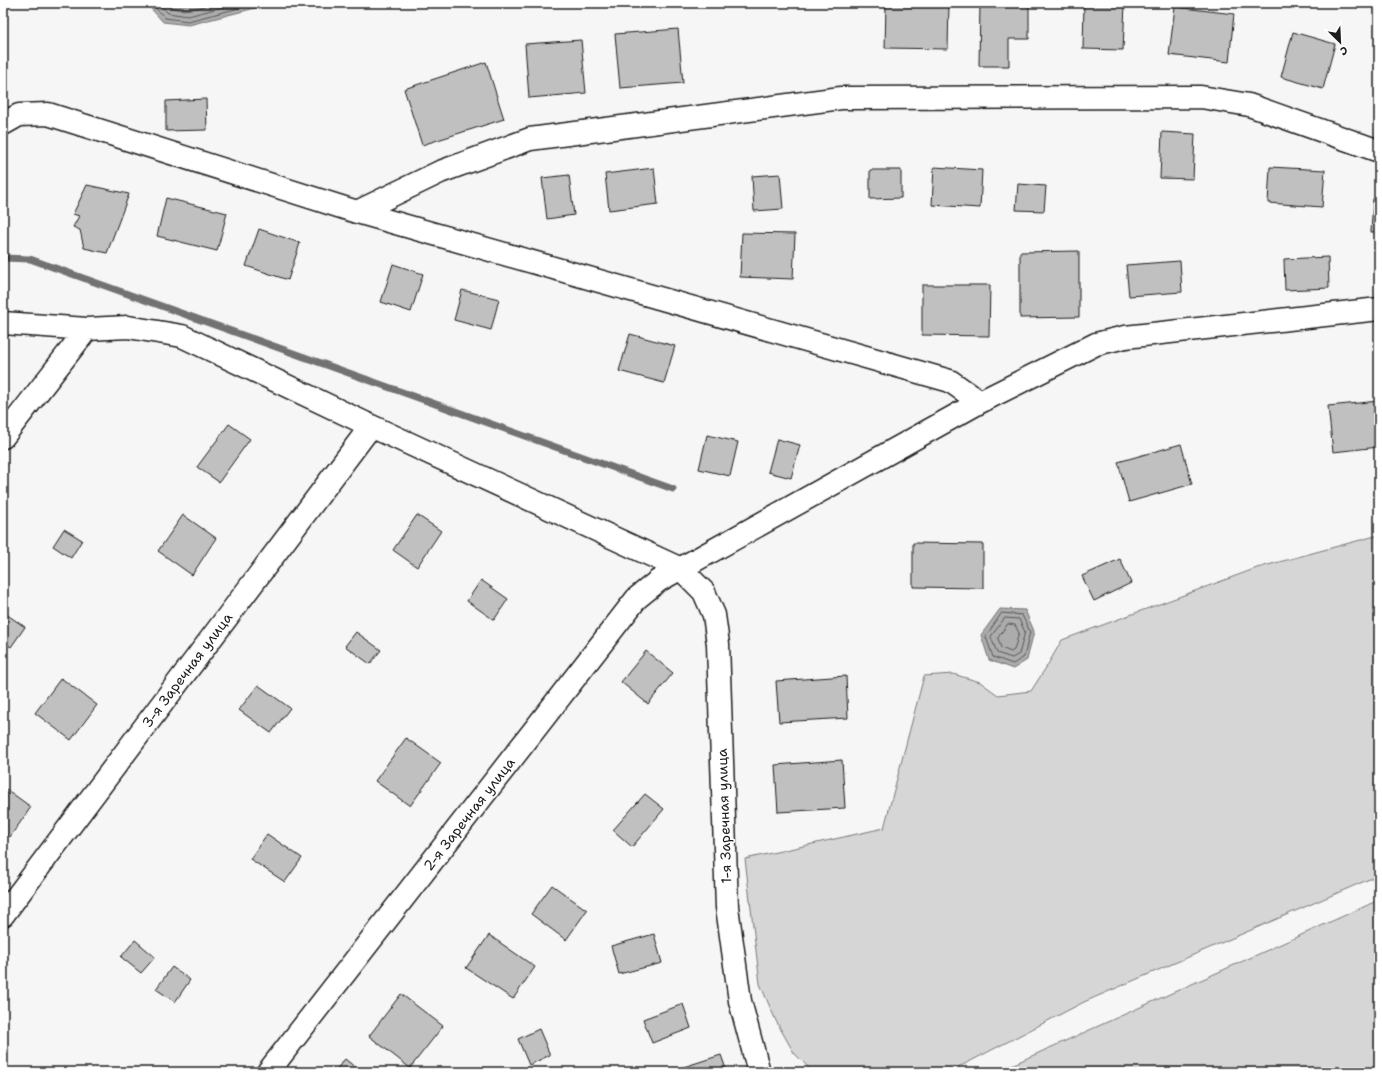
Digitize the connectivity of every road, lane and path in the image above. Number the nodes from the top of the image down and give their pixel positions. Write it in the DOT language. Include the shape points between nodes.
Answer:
graph roads {
  1 [pos="3,124"];
  2 [pos="1379,151"];
  3 [pos="357,212"];
  4 [pos="1379,309"];
  5 [pos="3,323"];
  6 [pos="87,329"];
  7 [pos="980,402"];
  8 [pos="371,426"];
  9 [pos="3,437"];
  10 [pos="681,569"];
  11 [pos="3,915"];
  12 [pos="268,1072"];
  13 [pos="759,1072"];
  1 -- 3 [label="street" via="19,115 48,114"];
  2 -- 3 [label="street" via="1249,105 1201,97 841,98 530,139 440,172"];
  3 -- 7 [label="street" via="950,381"];
  4 -- 7 [label="street, 2-я Заречная улица" via="1125,337 1096,344"];
  5 -- 6 [label="street"];
  6 -- 8 [label="street" via="128,327 182,336"];
  6 -- 9 [label="street"];
  7 -- 10 [label="street, 2-я Заречная улица"];
  8 -- 10 [label="street"];
  8 -- 11 [label="street, 3-я Заречная улица"];
  10 -- 12 [label="street, 2-я Заречная улица" via="658,581 637,598"];
  10 -- 13 [label="street, 1-я Заречная улица" via="704,592 714,615 718,644 727,906 740,1001"];
}
